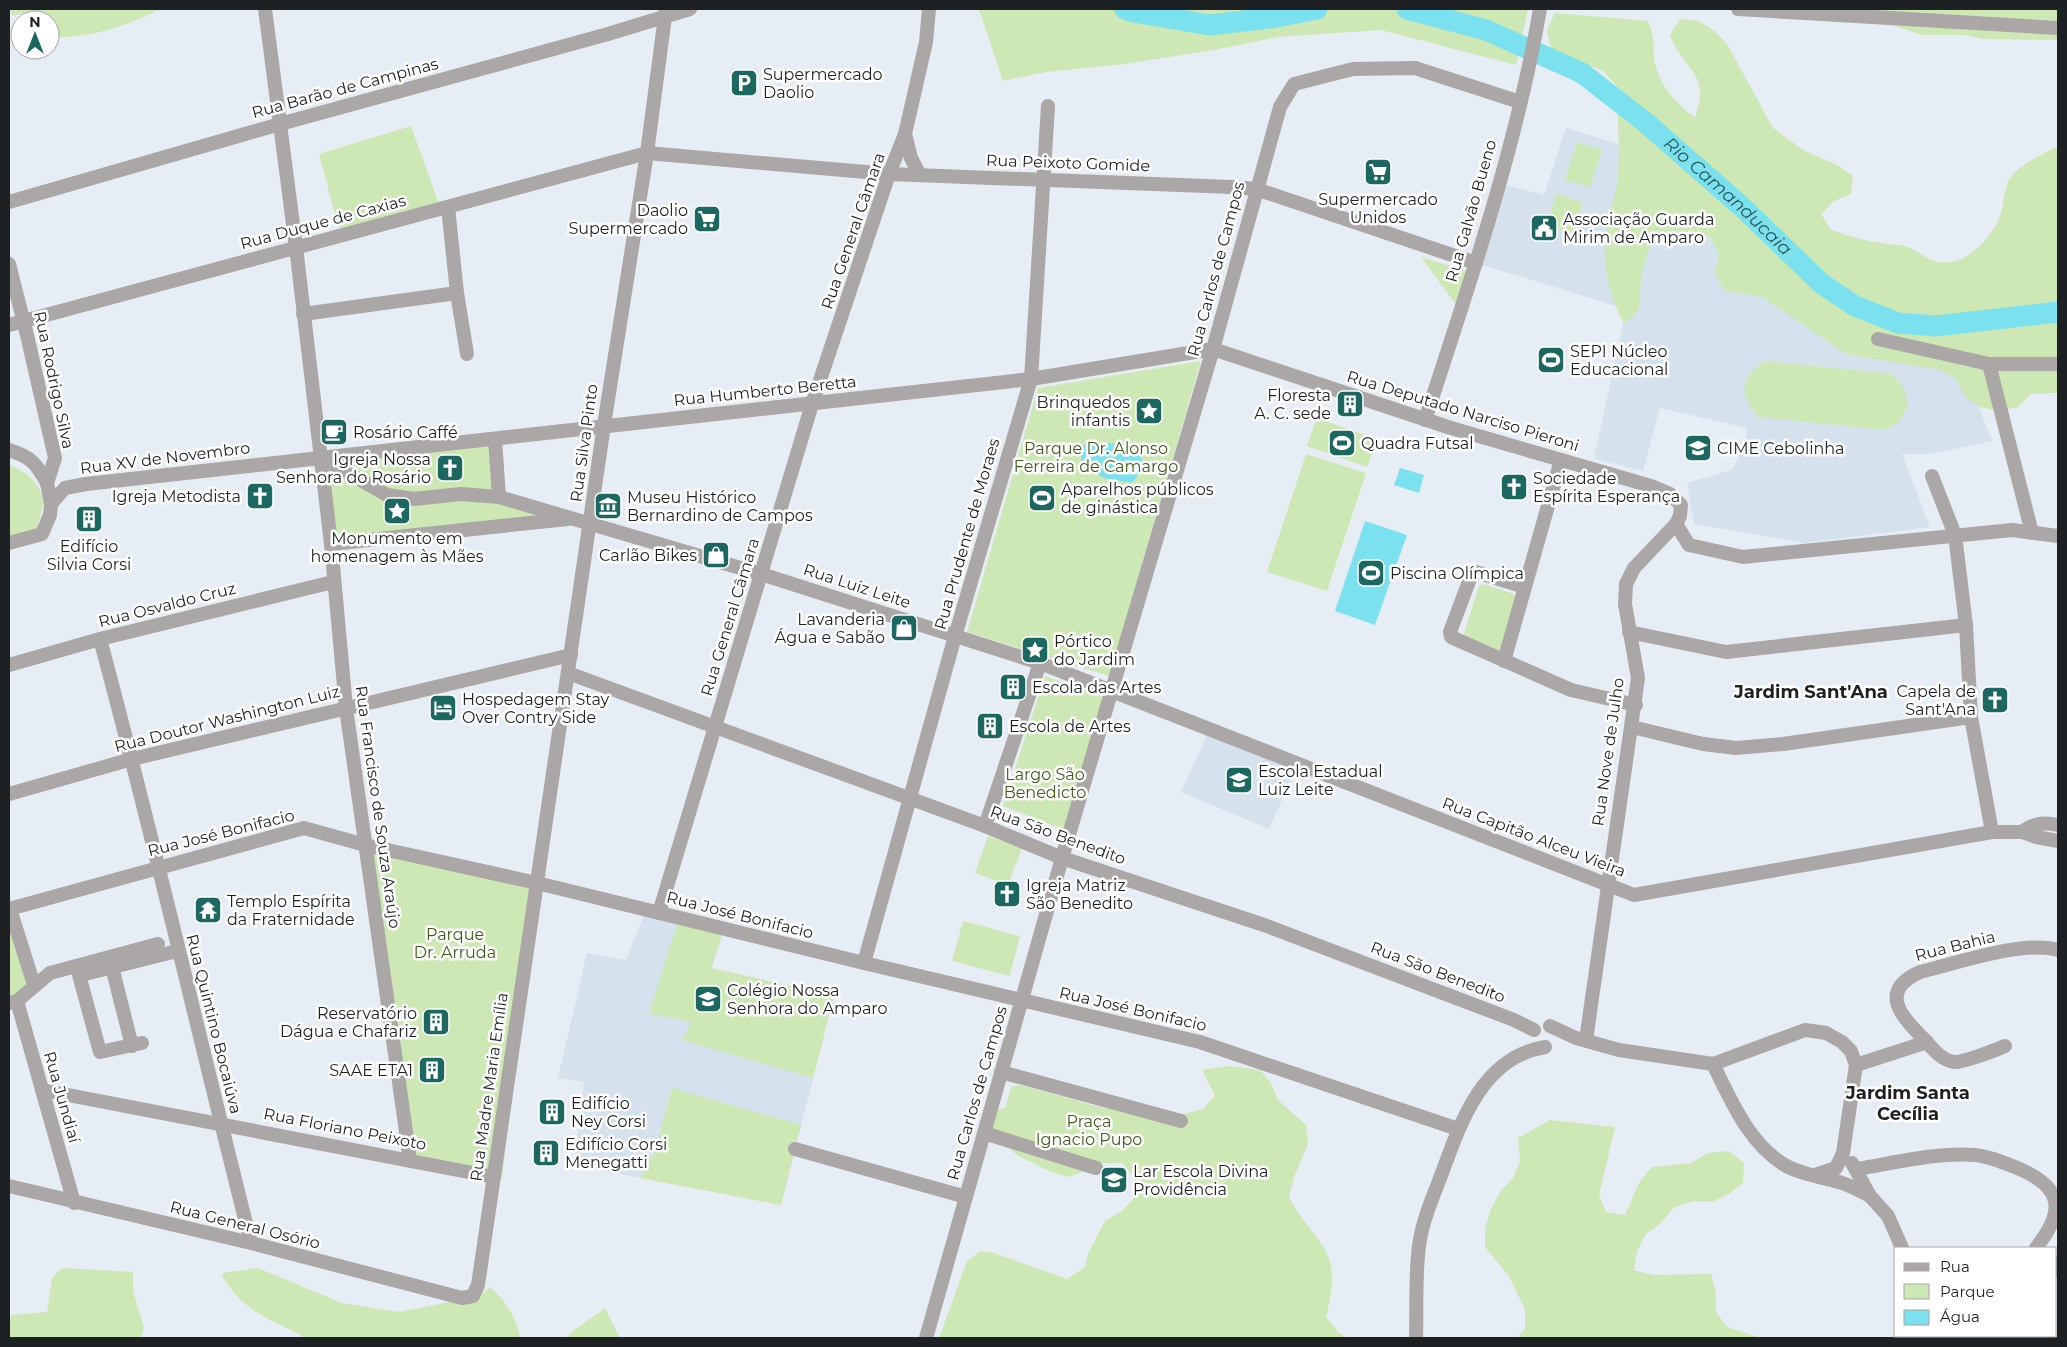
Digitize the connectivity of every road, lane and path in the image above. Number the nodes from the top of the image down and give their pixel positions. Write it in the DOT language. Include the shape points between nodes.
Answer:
graph roads {
  1 [pos="265,9"];
  2 [pos="690,9"];
  3 [pos="929,9"];
  4 [pos="1738,9"];
  5 [pos="665,13"];
  6 [pos="1539,13"];
  7 [pos="2058,28"];
  8 [pos="1520,102"];
  9 [pos="1048,106"];
  10 [pos="280,124"];
  11 [pos="905,134"];
  12 [pos="647,153"];
  13 [pos="890,174"];
  14 [pos="920,175"];
  15 [pos="1044,180"];
  16 [pos="1256,189"];
  17 [pos="9,202"];
  18 [pos="448,206"];
  19 [pos="296,247"];
  20 [pos="1476,262"];
  21 [pos="9,264"];
  22 [pos="457,292"];
  23 [pos="303,314"];
  24 [pos="24,320"];
  25 [pos="9,325"];
  26 [pos="1878,339"];
  27 [pos="1212,349"];
  28 [pos="467,354"];
  29 [pos="1989,364"];
  30 [pos="2058,364"];
  31 [pos="1032,379"];
  32 [pos="812,404"];
  33 [pos="1425,420"];
  34 [pos="604,426"];
  35 [pos="495,439"];
  36 [pos="9,450"];
  37 [pos="320,457"];
  38 [pos="1561,460"];
  39 [pos="1932,476"];
  40 [pos="47,483"];
  41 [pos="499,497"];
  42 [pos="51,504"];
  43 [pos="576,518"];
  44 [pos="590,522"];
  45 [pos="1676,524"];
  46 [pos="2032,533"];
  47 [pos="1955,535"];
  48 [pos="2058,536"];
  49 [pos="9,543"];
  50 [pos="331,544"];
  51 [pos="761,574"];
  52 [pos="333,582"];
  53 [pos="1525,587"];
  54 [pos="1966,625"];
  55 [pos="1629,632"];
  56 [pos="955,636"];
  57 [pos="100,639"];
  58 [pos="571,655"];
  59 [pos="1504,661"];
  60 [pos="1040,663"];
  61 [pos="9,665"];
  62 [pos="568,673"];
  63 [pos="1112,690"];
  64 [pos="1636,705"];
  65 [pos="346,708"];
  66 [pos="1972,717"];
  67 [pos="1632,726"];
  68 [pos="715,727"];
  69 [pos="132,759"];
  70 [pos="9,794"];
  71 [pos="910,799"];
  72 [pos="2058,824"];
  73 [pos="985,826"];
  74 [pos="1992,832"];
  75 [pos="2022,832"];
  76 [pos="2058,841"];
  77 [pos="365,845"];
  78 [pos="1062,858"];
  79 [pos="158,866"];
  80 [pos="537,883"];
  81 [pos="1607,885"];
  82 [pos="10,909"];
  83 [pos="659,913"];
  84 [pos="158,944"];
  85 [pos="2058,950"];
  86 [pos="177,951"];
  87 [pos="864,963"];
  88 [pos="112,967"];
  89 [pos="79,975"];
  90 [pos="34,985"];
  91 [pos="1022,1000"];
  92 [pos="13,1002"];
  93 [pos="1550,1026"];
  94 [pos="1581,1039"];
  95 [pos="1532,1040"];
  96 [pos="1927,1042"];
  97 [pos="1550,1045"];
  98 [pos="2006,1046"];
  99 [pos="1713,1064"];
  100 [pos="1856,1065"];
  101 [pos="1001,1072"];
  102 [pos="42,1090"];
  103 [pos="1181,1121"];
  104 [pos="220,1123"];
  105 [pos="1458,1129"];
  106 [pos="984,1133"];
  107 [pos="795,1149"];
  108 [pos="1844,1153"];
  109 [pos="410,1160"];
  110 [pos="1096,1168"];
  111 [pos="1857,1168"];
  112 [pos="1815,1175"];
  113 [pos="494,1177"];
  114 [pos="9,1186"];
  115 [pos="1870,1196"];
  116 [pos="966,1197"];
  117 [pos="74,1202"];
  118 [pos="2049,1234"];
  119 [pos="251,1243"];
  120 [pos="1902,1247"];
  121 [pos="2037,1247"];
  122 [pos="2052,1247"];
  123 [pos="473,1296"];
  124 [pos="926,1338"];
  125 [pos="1416,1338"];
  1 -- 10 [label="street, Rua Francisco de Souza Araújo"];
  2 -- 5 [label="street, Rua Barão de Campinas"];
  3 -- 11 [label="street, Rua General Câmara" via="926,42"];
  4 -- 7 [label="street"];
  5 -- 10 [label="street, Rua Barão de Campinas" via="599,37"];
  5 -- 12 [label="street, Rua Silva Pinto"];
  6 -- 8 [label="street, Rua Galvão Bueno"];
  8 -- 16 [label="street, Rua Carlos de Campos" via="1415,68 1353,69 1294,84 1280,108"];
  8 -- 20 [label="street, Rua Galvão Bueno"];
  9 -- 15 [label="street, Rua Prudente de Moraes"];
  10 -- 17 [label="street, Rua Barão de Campinas"];
  10 -- 19 [label="street, Rua Francisco de Souza Araújo"];
  11 -- 13 [label="street, Rua General Câmara"];
  11 -- 14 [label="street" via="911,158"];
  12 -- 13 [label="street, Rua Peixoto Gomide"];
  12 -- 18 [label="street, Rua Duque de Caxias"];
  12 -- 34 [label="street, Rua Silva Pinto"];
  13 -- 14 [label="street, Rua Peixoto Gomide"];
  13 -- 32 [label="street, Rua General Câmara"];
  14 -- 15 [label="street, Rua Peixoto Gomide"];
  15 -- 16 [label="street, Rua Peixoto Gomide"];
  15 -- 31 [label="street, Rua Prudente de Moraes"];
  16 -- 20 [label="street, Rua Peixoto Gomide"];
  16 -- 27 [label="street, Rua Carlos de Campos"];
  18 -- 19 [label="street, Rua Duque de Caxias"];
  18 -- 22 [label="street"];
  19 -- 23 [label="street, Rua Francisco de Souza Araújo"];
  19 -- 24 [label="street, Rua Duque de Caxias"];
  20 -- 33 [label="street, Rua Galvão Bueno"];
  21 -- 24 [label="street, Rua Rodrigo Silva"];
  22 -- 23 [label="street"];
  22 -- 28 [label="street"];
  23 -- 37 [label="street, Rua Francisco de Souza Araújo"];
  24 -- 25 [label="street, Rua Duque de Caxias"];
  24 -- 40 [label="street, Rua Rodrigo Silva" via="55,458"];
  26 -- 29 [label="street"];
  27 -- 31 [label="street, Rua Humberto Beretta"];
  27 -- 33 [label="street, Rua Deputado Narciso Pieroni"];
  27 -- 63 [label="street, Rua Carlos de Campos"];
  29 -- 30 [label="street"];
  29 -- 46 [label="street"];
  31 -- 32 [label="street, Rua Humberto Beretta"];
  31 -- 56 [label="street, Rua Prudente de Moraes"];
  32 -- 34 [label="street, Rua Humberto Beretta"];
  32 -- 51 [label="street, Rua General Câmara"];
  33 -- 38 [label="street, Rua Deputado Narciso Pieroni"];
  34 -- 35 [label="street, Rua Humberto Beretta"];
  34 -- 44 [label="street, Rua Silva Pinto"];
  35 -- 37 [label="street, Rua Humberto Beretta"];
  35 -- 41 [label="street"];
  36 -- 40 [label="street" via="24,455 39,467"];
  37 -- 41 [label="street, Rua Luiz Leite" via="387,495 414,499 461,494"];
  37 -- 42 [label="street, Rua XV de Novembro" via="86,484 65,488"];
  37 -- 50 [label="street, Rua Francisco de Souza Araújo"];
  38 -- 45 [label="street, Rua Deputado Narciso Pieroni" via="1670,494 1681,505"];
  38 -- 53 [label="street"];
  39 -- 47 [label="street"];
  40 -- 42 [label="street, Rua Rodrigo Silva"];
  41 -- 43 [label="street, Rua Luiz Leite"];
  42 -- 49 [label="street" via="42,534"];
  43 -- 44 [label="street, Rua Luiz Leite"];
  43 -- 50 [label="street"];
  44 -- 51 [label="street, Rua Luiz Leite"];
  44 -- 58 [label="street, Rua Silva Pinto"];
  45 -- 47 [label="street" via="1689,546 1743,556"];
  45 -- 55 [label="street, Rua Nove de Julho" via="1634,568 1626,584"];
  46 -- 47 [label="street" via="2012,530"];
  46 -- 48 [label="street"];
  47 -- 54 [label="street"];
  50 -- 52 [label="street, Rua Francisco de Souza Araújo"];
  51 -- 56 [label="street, Rua Luiz Leite"];
  51 -- 68 [label="street, Rua General Câmara"];
  52 -- 57 [label="street, Rua Osvaldo Cruz"];
  52 -- 65 [label="street, Rua Francisco de Souza Araújo"];
  53 -- 59 [label="street"];
  53 -- 59 [label="street" via="1476,572 1471,576 1450,632 1456,640"];
  54 -- 55 [label="street" via="1726,652"];
  54 -- 66 [label="street"];
  55 -- 64 [label="street, Rua Nove de Julho" via="1638,678"];
  56 -- 60 [label="street, Rua Luiz Leite"];
  56 -- 71 [label="street, Rua Prudente de Moraes"];
  57 -- 61 [label="street, Rua Osvaldo Cruz"];
  57 -- 69 [label="street, Rua Quintino Bocaiúva"];
  58 -- 62 [label="street, Rua Silva Pinto"];
  58 -- 65 [label="street, Rua Doutor Washington Luiz"];
  59 -- 64 [label="street" via="1571,690"];
  60 -- 63 [label="street, Rua Luiz Leite"];
  60 -- 73 [label="street"];
  62 -- 68 [label="street, Rua São Benedito"];
  62 -- 80 [label="street, Rua Silva Pinto"];
  63 -- 78 [label="street, Rua Carlos de Campos"];
  63 -- 81 [label="street, Rua Capitão Alceu Vieira"];
  64 -- 67 [label="street, Rua Nove de Julho"];
  65 -- 69 [label="street, Rua Doutor Washington Luiz"];
  65 -- 77 [label="street, Rua Francisco de Souza Araújo"];
  66 -- 67 [label="street" via="1736,748 1703,744"];
  66 -- 74 [label="street"];
  67 -- 81 [label="street, Rua Nove de Julho"];
  68 -- 71 [label="street, Rua São Benedito"];
  68 -- 83 [label="street, Rua General Câmara"];
  69 -- 70 [label="street, Rua Doutor Washington Luiz"];
  69 -- 79 [label="street, Rua Quintino Bocaiúva"];
  71 -- 73 [label="street, Rua São Benedito"];
  71 -- 87 [label="street, Rua Prudente de Moraes"];
  72 -- 75 [label="street" via="2033,824"];
  73 -- 78 [label="street, Rua São Benedito"];
  74 -- 75 [label="street, Rua Capitão Alceu Vieira"];
  74 -- 81 [label="street, Rua Capitão Alceu Vieira" via="1634,895"];
  75 -- 76 [label="street"];
  77 -- 79 [label="street, Rua José Bonifacio" via="304,828"];
  77 -- 80 [label="street, Rua José Bonifacio"];
  77 -- 109 [label="street, Rua Francisco de Souza Araújo"];
  78 -- 91 [label="street, Rua Carlos de Campos"];
  78 -- 95 [label="street, Rua São Benedito" via="1267,926 1514,1020"];
  79 -- 82 [label="street, Rua José Bonifacio"];
  79 -- 86 [label="street, Rua Quintino Bocaiúva"];
  80 -- 83 [label="street, Rua José Bonifacio"];
  80 -- 113 [label="street, Rua Madre Maria Emília"];
  81 -- 94 [label="street, Rua Nove de Julho"];
  82 -- 90 [label="street"];
  83 -- 87 [label="street, Rua José Bonifacio"];
  84 -- 90 [label="street" via="50,973"];
  85 -- 96 [label="street, Rua Bahia" via="2026,947 1906,978 1896,1000 1899,1012"];
  86 -- 88 [label="street"];
  86 -- 104 [label="street, Rua Quintino Bocaiúva"];
  87 -- 91 [label="street, Rua José Bonifacio"];
  88 -- 89 [label="street"];
  88 -- 89 [label="street" via="137,1045 100,1052"];
  89 -- 90 [label="street"];
  90 -- 92 [label="street"];
  91 -- 101 [label="street, Rua Carlos de Campos"];
  91 -- 105 [label="street, Rua José Bonifacio" via="1200,1042"];
  92 -- 102 [label="street, Rua Jundiaí"];
  93 -- 94 [label="street"];
  93 -- 95 [label="street" via="1541,1024"];
  93 -- 97 [label="street" via="1556,1034"];
  94 -- 97 [label="street"];
  94 -- 99 [label="street" via="1619,1050"];
  95 -- 97 [label="street"];
  95 -- 105 [label="street" via="1495,1072 1477,1093"];
  96 -- 98 [label="street, Rua Bahia" via="1941,1057 1955,1062"];
  96 -- 100 [label="street"];
  99 -- 100 [label="street" via="1805,1030 1826,1033 1842,1042 1851,1051"];
  99 -- 112 [label="street" via="1754,1138 1784,1165"];
  100 -- 108 [label="street"];
  101 -- 103 [label="street"];
  101 -- 106 [label="street, Rua Carlos de Campos"];
  102 -- 104 [label="street, Rua Floriano Peixoto"];
  102 -- 117 [label="street, Rua Jundiaí"];
  104 -- 109 [label="street, Rua Floriano Peixoto"];
  104 -- 119 [label="street, Rua Quintino Bocaiúva"];
  105 -- 125 [label="street" via="1427,1211 1419,1246"];
  106 -- 110 [label="street"];
  106 -- 116 [label="street, Rua Carlos de Campos"];
  107 -- 116 [label="street"];
  108 -- 111 [label="street"];
  108 -- 112 [label="street" via="1836,1168"];
  109 -- 113 [label="street, Rua Floriano Peixoto"];
  111 -- 115 [label="street"];
  111 -- 118 [label="street" via="1951,1155 1976,1155 2003,1162 2035,1175 2049,1185 2056,1198 2057,1215"];
  112 -- 115 [label="street" via="1841,1182"];
  113 -- 123 [label="street, Rua Madre Maria Emília" via="478,1284"];
  114 -- 117 [label="street, Rua General Osório"];
  115 -- 120 [label="street" via="1888,1216"];
  116 -- 124 [label="street, Rua Carlos de Campos"];
  117 -- 119 [label="street, Rua General Osório"];
  118 -- 121 [label="street"];
  118 -- 122 [label="street"];
  119 -- 123 [label="street, Rua General Osório" via="462,1298"];
}
